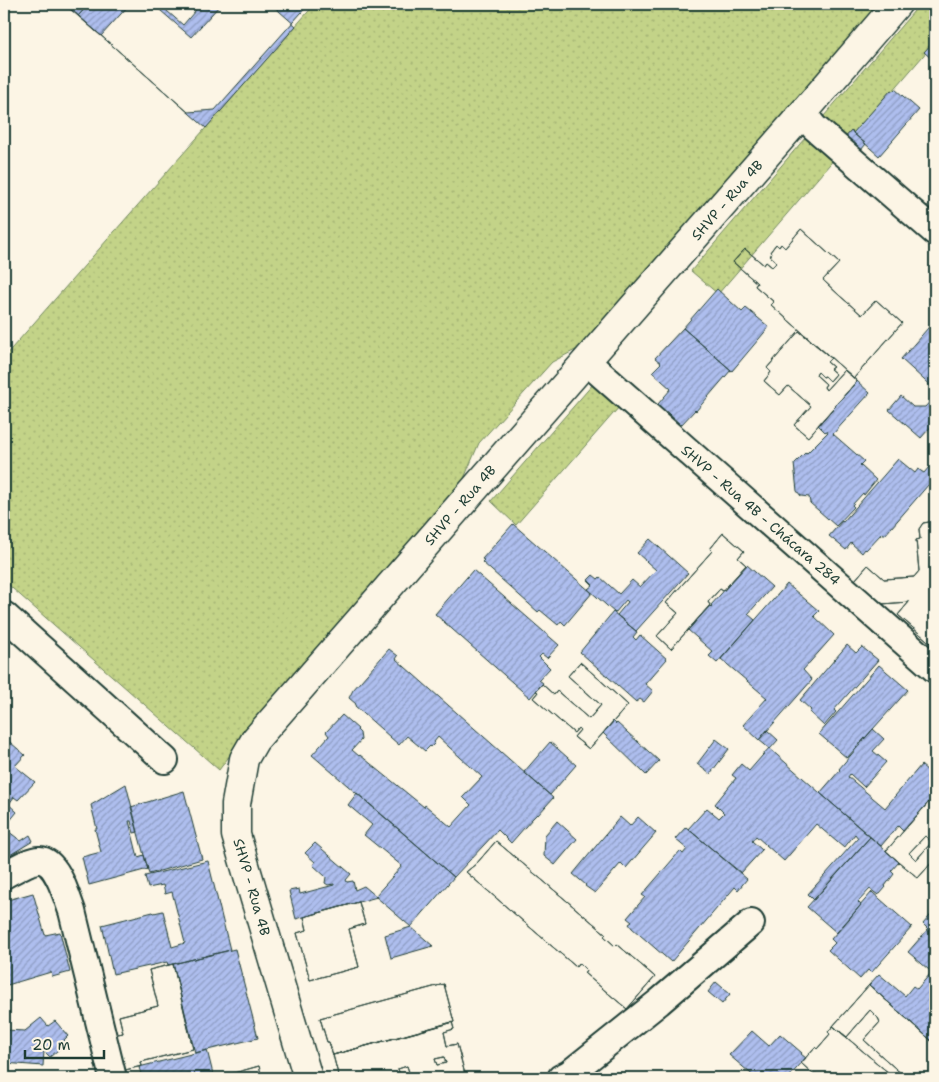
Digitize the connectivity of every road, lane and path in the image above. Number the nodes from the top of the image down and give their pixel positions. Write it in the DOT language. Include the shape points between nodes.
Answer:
graph roads {
  1 [pos="896,4"];
  2 [pos="803,113"];
  3 [pos="935,232"];
  4 [pos="586,361"];
  5 [pos="4,615"];
  6 [pos="935,669"];
  7 [pos="165,760"];
  8 [pos="4,875"];
  9 [pos="751,924"];
  10 [pos="113,1078"];
  11 [pos="308,1078"];
  12 [pos="561,1078"];
  1 -- 2 [label="street, SHVP - Rua 4B"];
  2 -- 3 [label="street"];
  2 -- 4 [label="street, SHVP - Rua 4B"];
  4 -- 6 [label="street, SHVP - Rua 4B - Chácara 284"];
  4 -- 11 [label="street, SHVP - Rua 4B" via="256,740 244,759 236,804 236,835"];
  5 -- 7 [label="street"];
  8 -- 10 [label="street" via="40,860 47,862 64,888"];
  9 -- 12 [label="street" via="659,1002"];
}
